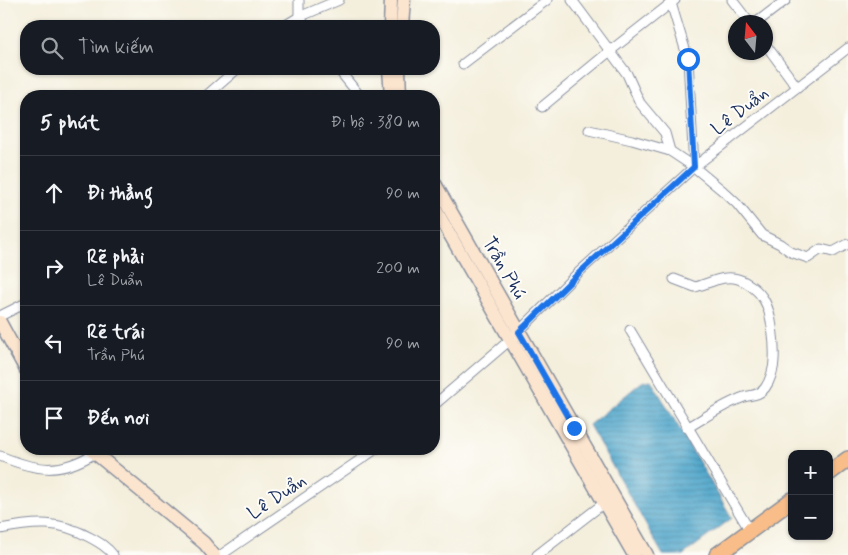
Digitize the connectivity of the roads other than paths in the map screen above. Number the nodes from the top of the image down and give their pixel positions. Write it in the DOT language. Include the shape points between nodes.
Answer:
graph roads {
  1 [pos="299,0"];
  2 [pos="339,0"];
  3 [pos="391,0"];
  4 [pos="404,0"];
  5 [pos="548,0"];
  6 [pos="572,0"];
  7 [pos="732,0"];
  8 [pos="786,0"];
  9 [pos="673,1"];
  10 [pos="744,15"];
  11 [pos="766,15"];
  12 [pos="299,17"];
  13 [pos="294,20"];
  14 [pos="301,20"];
  15 [pos="390,20"];
  16 [pos="402,20"];
  17 [pos="848,48"];
  18 [pos="610,51"];
  19 [pos="773,55"];
  20 [pos="463,64"];
  21 [pos="229,75"];
  22 [pos="343,75"];
  23 [pos="389,75"];
  24 [pos="399,75"];
  25 [pos="797,88"];
  26 [pos="213,90"];
  27 [pos="355,90"];
  28 [pos="391,90"];
  29 [pos="400,90"];
  30 [pos="542,107"];
  31 [pos="590,130"];
  32 [pos="670,151"];
  33 [pos="694,167"];
  34 [pos="440,193"];
  35 [pos="440,217"];
  36 [pos="846,248"];
  37 [pos="674,280"];
  38 [pos="20,306"];
  39 [pos="0,316"];
  40 [pos="0,322"];
  41 [pos="630,330"];
  42 [pos="515,336"];
  43 [pos="20,359"];
  44 [pos="440,400"];
  45 [pos="687,428"];
  46 [pos="88,455"];
  47 [pos="97,455"];
  48 [pos="367,455"];
  49 [pos="0,456"];
  50 [pos="848,459"];
  51 [pos="833,470"];
  52 [pos="609,500"];
  53 [pos="788,503"];
  54 [pos="0,530"];
  55 [pos="750,531"];
  56 [pos="113,555"];
  57 [pos="214,555"];
  58 [pos="222,555"];
  59 [pos="537,555"];
  60 [pos="634,555"];
  61 [pos="647,555"];
  62 [pos="717,555"];
  1 -- 12 [label="street"];
  2 -- 12 [label="street"];
  3 -- 15 [label="main road"];
  4 -- 16 [label="main road"];
  5 -- 20 [label="street"];
  6 -- 18 [label="street"];
  7 -- 10 [label="street"];
  8 -- 11 [label="street"];
  9 -- 18 [label="street"];
  9 -- 33 [label="street" via="688,59"];
  12 -- 13 [label="street"];
  12 -- 14 [label="street"];
  17 -- 25 [label="street, Lê Duẩn"];
  18 -- 30 [label="street"];
  18 -- 32 [label="street" via="627,74 640,103 665,133"];
  19 -- 25 [label="street"];
  21 -- 26 [label="street"];
  22 -- 27 [label="street"];
  23 -- 28 [label="main road"];
  24 -- 29 [label="main road"];
  25 -- 33 [label="street, Lê Duẩn"];
  31 -- 32 [label="street"];
  32 -- 33 [label="street"];
  33 -- 36 [label="street" via="737,204 762,235 791,252 808,258 821,249 833,252"];
  33 -- 42 [label="street, Lê Duẩn"];
  34 -- 42 [label="main road, Trần Phú"];
  35 -- 42 [label="main road, Trần Phú"];
  37 -- 45 [label="street" via="695,288 723,277 738,278 750,284 767,306 774,361 767,384 760,393 733,401"];
  38 -- 39 [label="street"];
  40 -- 43 [label="main road"];
  41 -- 45 [label="street"];
  42 -- 44 [label="street, Lê Duẩn"];
  42 -- 52 [label="main road, Trần Phú"];
  45 -- 55 [label="street"];
  46 -- 49 [label="street" via="65,468 39,469"];
  47 -- 57 [label="main road" via="204,542"];
  48 -- 58 [label="street, Lê Duẩn"];
  50 -- 51 [label="highway"];
  52 -- 59 [label="street"];
  52 -- 60 [label="main road, Trần Phú"];
  52 -- 61 [label="main road, Trần Phú"];
  53 -- 55 [label="highway"];
  54 -- 56 [label="street" via="46,523 76,529 108,548"];
  55 -- 62 [label="highway"];
}
